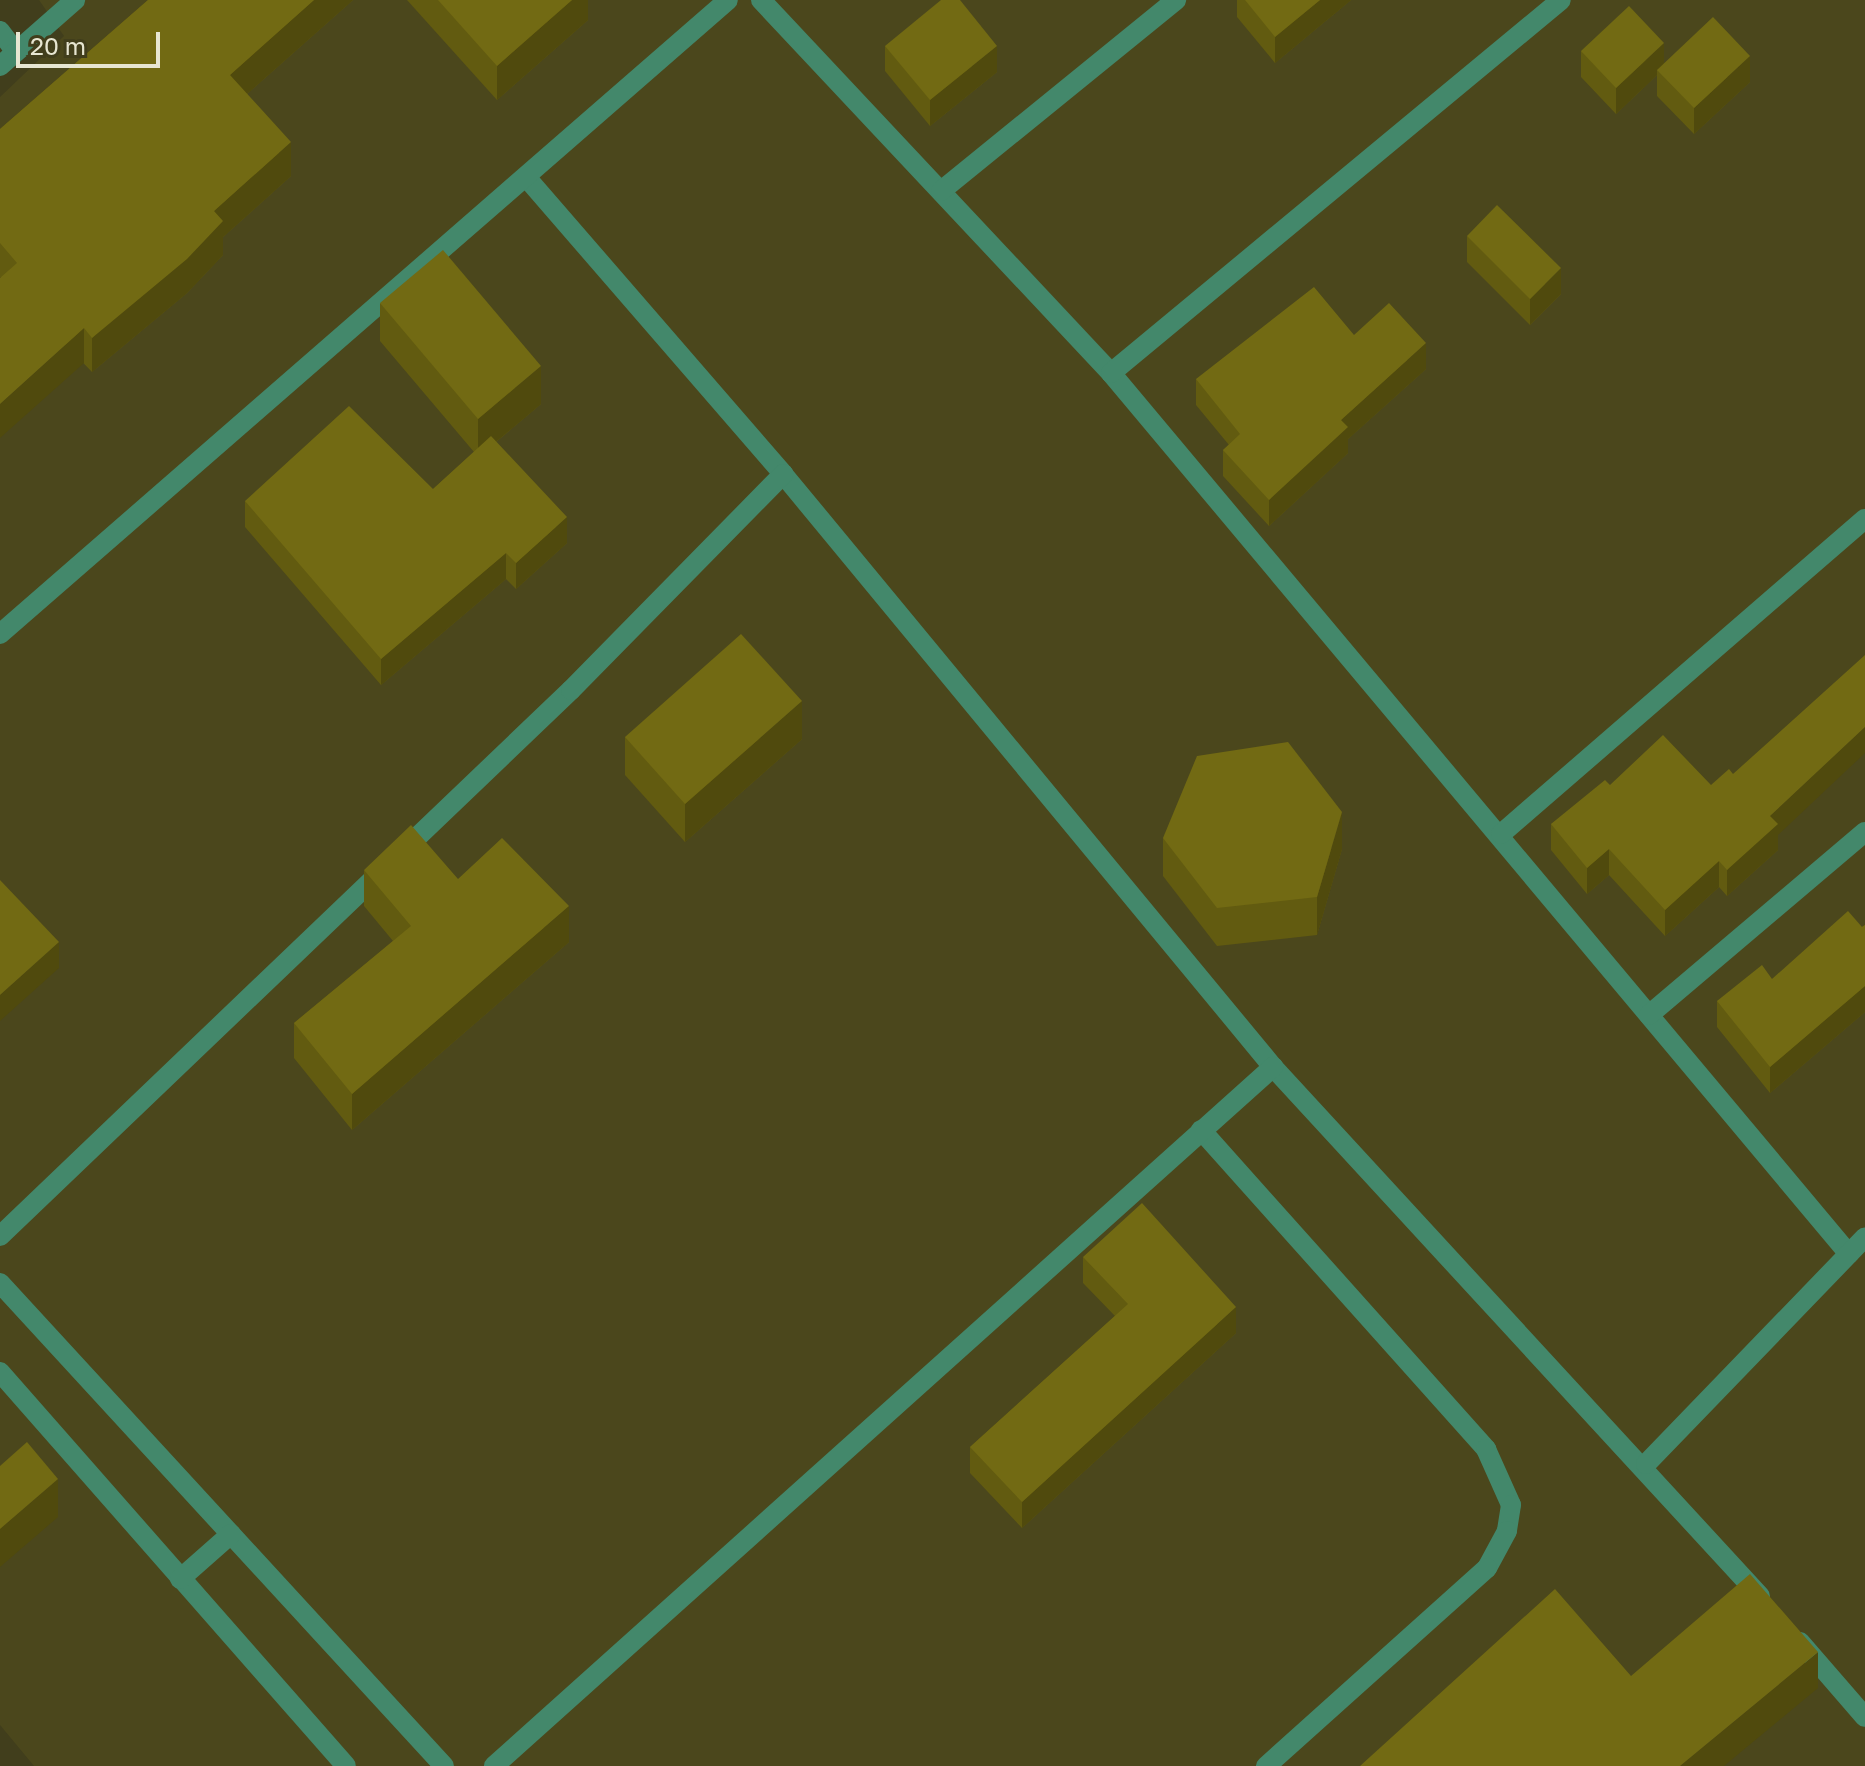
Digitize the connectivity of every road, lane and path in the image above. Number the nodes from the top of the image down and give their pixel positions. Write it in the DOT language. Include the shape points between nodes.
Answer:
graph roads {
  1 [pos="75,0"];
  2 [pos="728,0"];
  3 [pos="761,0"];
  4 [pos="1176,0"];
  5 [pos="1561,0"];
  6 [pos="0,31"];
  7 [pos="16,52"];
  8 [pos="0,66"];
  9 [pos="526,177"];
  10 [pos="941,191"];
  11 [pos="1111,373"];
  12 [pos="783,474"];
  13 [pos="1865,519"];
  14 [pos="0,634"];
  15 [pos="1865,832"];
  16 [pos="1501,834"];
  17 [pos="1649,1015"];
  18 [pos="1273,1067"];
  19 [pos="1201,1130"];
  20 [pos="0,1236"];
  21 [pos="1865,1237"];
  22 [pos="1849,1254"];
  23 [pos="0,1283"];
  24 [pos="0,1372"];
  25 [pos="1646,1464"];
  26 [pos="231,1534"];
  27 [pos="180,1579"];
  28 [pos="1865,1717"];
  29 [pos="346,1766"];
  30 [pos="444,1766"];
  31 [pos="494,1766"];
  32 [pos="1266,1766"];
  1 -- 7 [label="street"];
  2 -- 9 [label="street"];
  3 -- 10 [label="street"];
  4 -- 10 [label="street"];
  5 -- 11 [label="street"];
  6 -- 7 [label="street"];
  7 -- 8 [label="street"];
  9 -- 12 [label="street"];
  9 -- 14 [label="street"];
  10 -- 11 [label="street"];
  11 -- 16 [label="street"];
  12 -- 18 [label="street"];
  12 -- 20 [label="street" via="571,690"];
  13 -- 16 [label="street"];
  15 -- 17 [label="street"];
  16 -- 17 [label="street"];
  17 -- 22 [label="street"];
  18 -- 19 [label="street"];
  18 -- 25 [label="street"];
  19 -- 31 [label="street"];
  19 -- 32 [label="street" via="1486,1449 1511,1505 1487,1568"];
  21 -- 22 [label="street"];
  22 -- 25 [label="street"];
  23 -- 26 [label="street"];
  24 -- 27 [label="street"];
  25 -- 28 [label="street"];
  26 -- 27 [label="street"];
  26 -- 30 [label="street"];
  27 -- 29 [label="street"];
}
